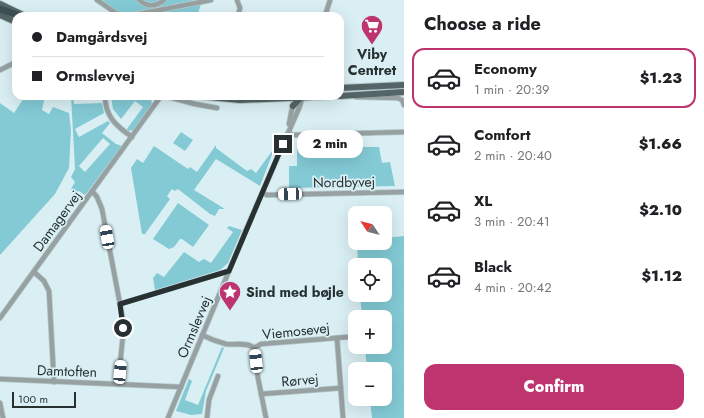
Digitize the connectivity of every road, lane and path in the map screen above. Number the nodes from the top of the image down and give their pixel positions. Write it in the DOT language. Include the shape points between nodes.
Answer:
graph roads {
  1 [pos="97,0"];
  2 [pos="139,0"];
  3 [pos="164,0"];
  4 [pos="212,0"];
  5 [pos="237,0"];
  6 [pos="241,0"];
  7 [pos="330,0"];
  8 [pos="0,4"];
  9 [pos="240,8"];
  10 [pos="0,9"];
  11 [pos="17,12"];
  12 [pos="115,12"];
  13 [pos="148,12"];
  14 [pos="239,12"];
  15 [pos="326,12"];
  16 [pos="12,13"];
  17 [pos="0,15"];
  18 [pos="12,20"];
  19 [pos="12,64"];
  20 [pos="0,70"];
  21 [pos="404,86"];
  22 [pos="344,88"];
  23 [pos="404,92"];
  24 [pos="344,96"];
  25 [pos="344,96"];
  26 [pos="105,100"];
  27 [pos="158,100"];
  28 [pos="180,100"];
  29 [pos="292,100"];
  30 [pos="299,100"];
  31 [pos="301,100"];
  32 [pos="404,105"];
  33 [pos="293,106"];
  34 [pos="217,108"];
  35 [pos="404,132"];
  36 [pos="287,134"];
  37 [pos="132,137"];
  38 [pos="92,191"];
  39 [pos="404,192"];
  40 [pos="262,193"];
  41 [pos="229,271"];
  42 [pos="34,272"];
  43 [pos="120,304"];
  44 [pos="0,318"];
  45 [pos="202,335"];
  46 [pos="348,337"];
  47 [pos="337,338"];
  48 [pos="254,348"];
  49 [pos="218,376"];
  50 [pos="0,379"];
  51 [pos="54,382"];
  52 [pos="118,384"];
  53 [pos="181,387"];
  54 [pos="341,388"];
  55 [pos="261,394"];
  56 [pos="0,403"];
  57 [pos="3,418"];
  58 [pos="168,418"];
  59 [pos="207,418"];
  60 [pos="266,418"];
  61 [pos="343,418"];
  1 -- 12 [label="street"];
  2 -- 3 [label="street" via="147,6"];
  4 -- 13 [label="street"];
  5 -- 9 [label="street"];
  6 -- 9 [label="street"];
  7 -- 15 [label="street"];
  8 -- 11 [label="main road"];
  9 -- 14 [label="street"];
  10 -- 16 [label="highway"];
  17 -- 18 [label="main road"];
  19 -- 20 [label="street"];
  21 -- 22 [label="main road"];
  23 -- 24 [label="main road"];
  25 -- 32 [label="street" via="398,98"];
  26 -- 37 [label="street" via="110,117 116,126"];
  27 -- 37 [label="street, Damagervej"];
  28 -- 34 [label="street"];
  29 -- 33 [label="street"];
  30 -- 33 [label="main road"];
  31 -- 36 [label="street, Ormslevvej"];
  33 -- 36 [label="street, Ormslevvej"];
  35 -- 36 [label="street"];
  36 -- 40 [label="street, Ormslevvej"];
  37 -- 38 [label="street, Damagervej"];
  38 -- 42 [label="street, Damagervej"];
  38 -- 43 [label="street" via="102,209"];
  39 -- 40 [label="street, Nordbyvej" via="267,195"];
  40 -- 41 [label="street, Ormslevvej"];
  41 -- 43 [label="street"];
  41 -- 45 [label="street, Ormslevvej"];
  42 -- 44 [label="street, Damagervej"];
  42 -- 51 [label="street" via="44,281 49,291"];
  43 -- 52 [label="street" via="123,328"];
  45 -- 48 [label="street, Viemosevej" via="221,342 250,345"];
  45 -- 53 [label="street, Ormslevvej"];
  46 -- 47 [label="street, Viemosevej"];
  47 -- 48 [label="street, Viemosevej" via="261,344"];
  47 -- 54 [label="street"];
  48 -- 55 [label="street"];
  49 -- 59 [label="street" via="209,400"];
  50 -- 51 [label="street, Damtoften"];
  51 -- 52 [label="street, Damtoften"];
  52 -- 53 [label="street, Damtoften"];
  53 -- 58 [label="street, Ormslevvej"];
  54 -- 55 [label="street, Rørvej"];
  54 -- 61 [label="street"];
  55 -- 60 [label="street"];
  56 -- 57 [label="street"];
}
